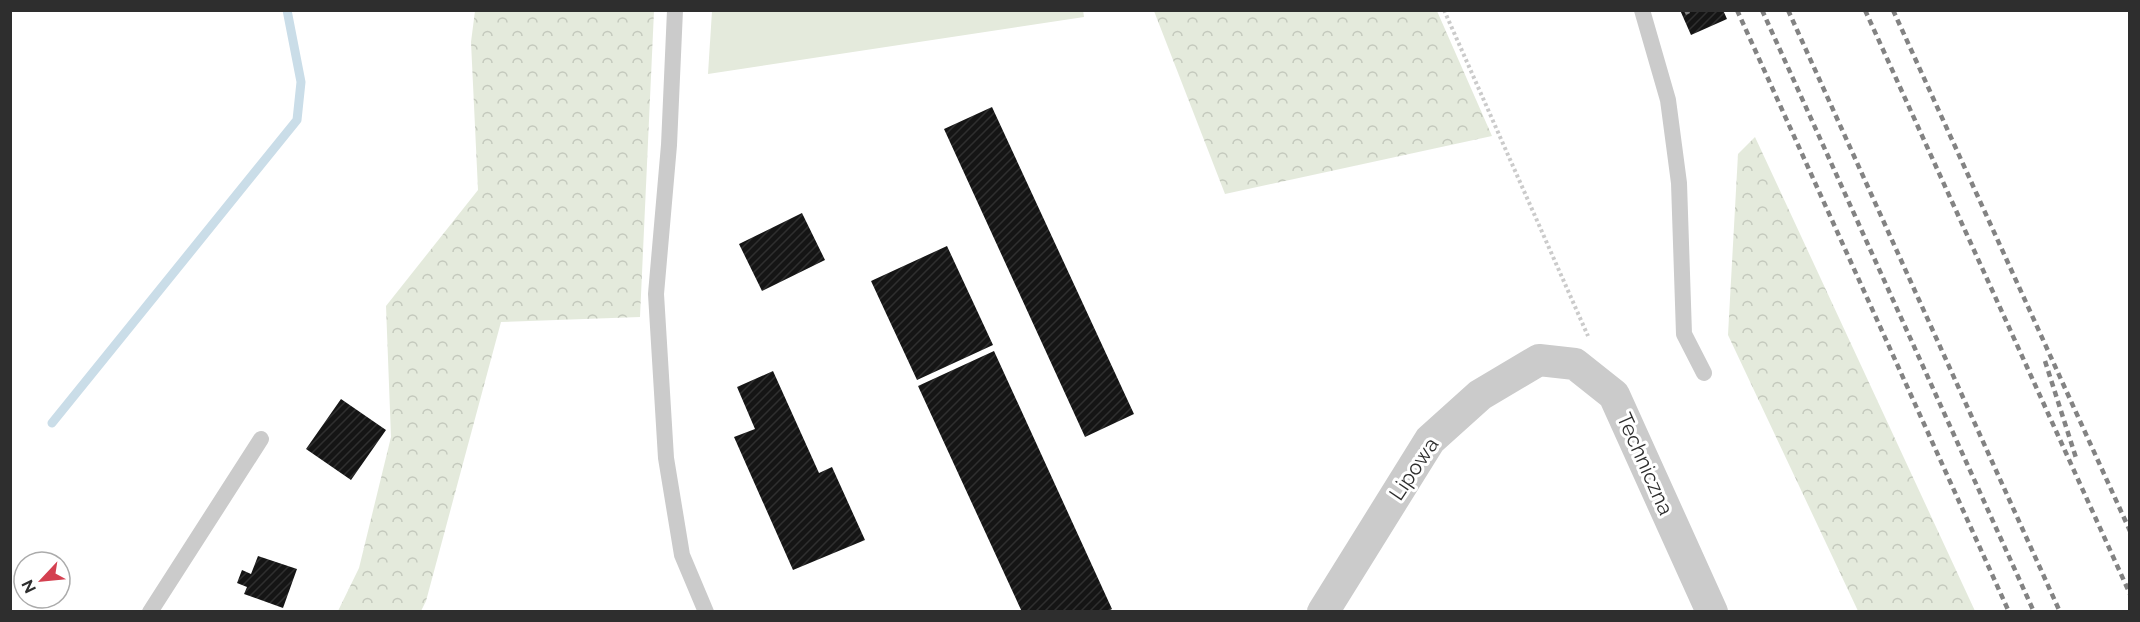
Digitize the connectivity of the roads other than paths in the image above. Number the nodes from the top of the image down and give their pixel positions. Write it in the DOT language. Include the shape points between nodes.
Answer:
graph roads {
  1 [pos="675,10"];
  2 [pos="1642,10"];
  3 [pos="1539,360"];
  4 [pos="1704,373"];
  5 [pos="261,439"];
  6 [pos="150,612"];
  7 [pos="706,612"];
  8 [pos="1323,612"];
  9 [pos="1712,612"];
  1 -- 7 [label="lane" via="669,145 656,294 666,458 682,555"];
  2 -- 4 [label="lane" via="1668,100 1679,183 1684,334"];
  3 -- 8 [label="street, Lipowa" via="1480,395 1430,440"];
  3 -- 9 [label="street, Techniczna" via="1575,364 1614,395"];
  5 -- 6 [label="lane"];
}
